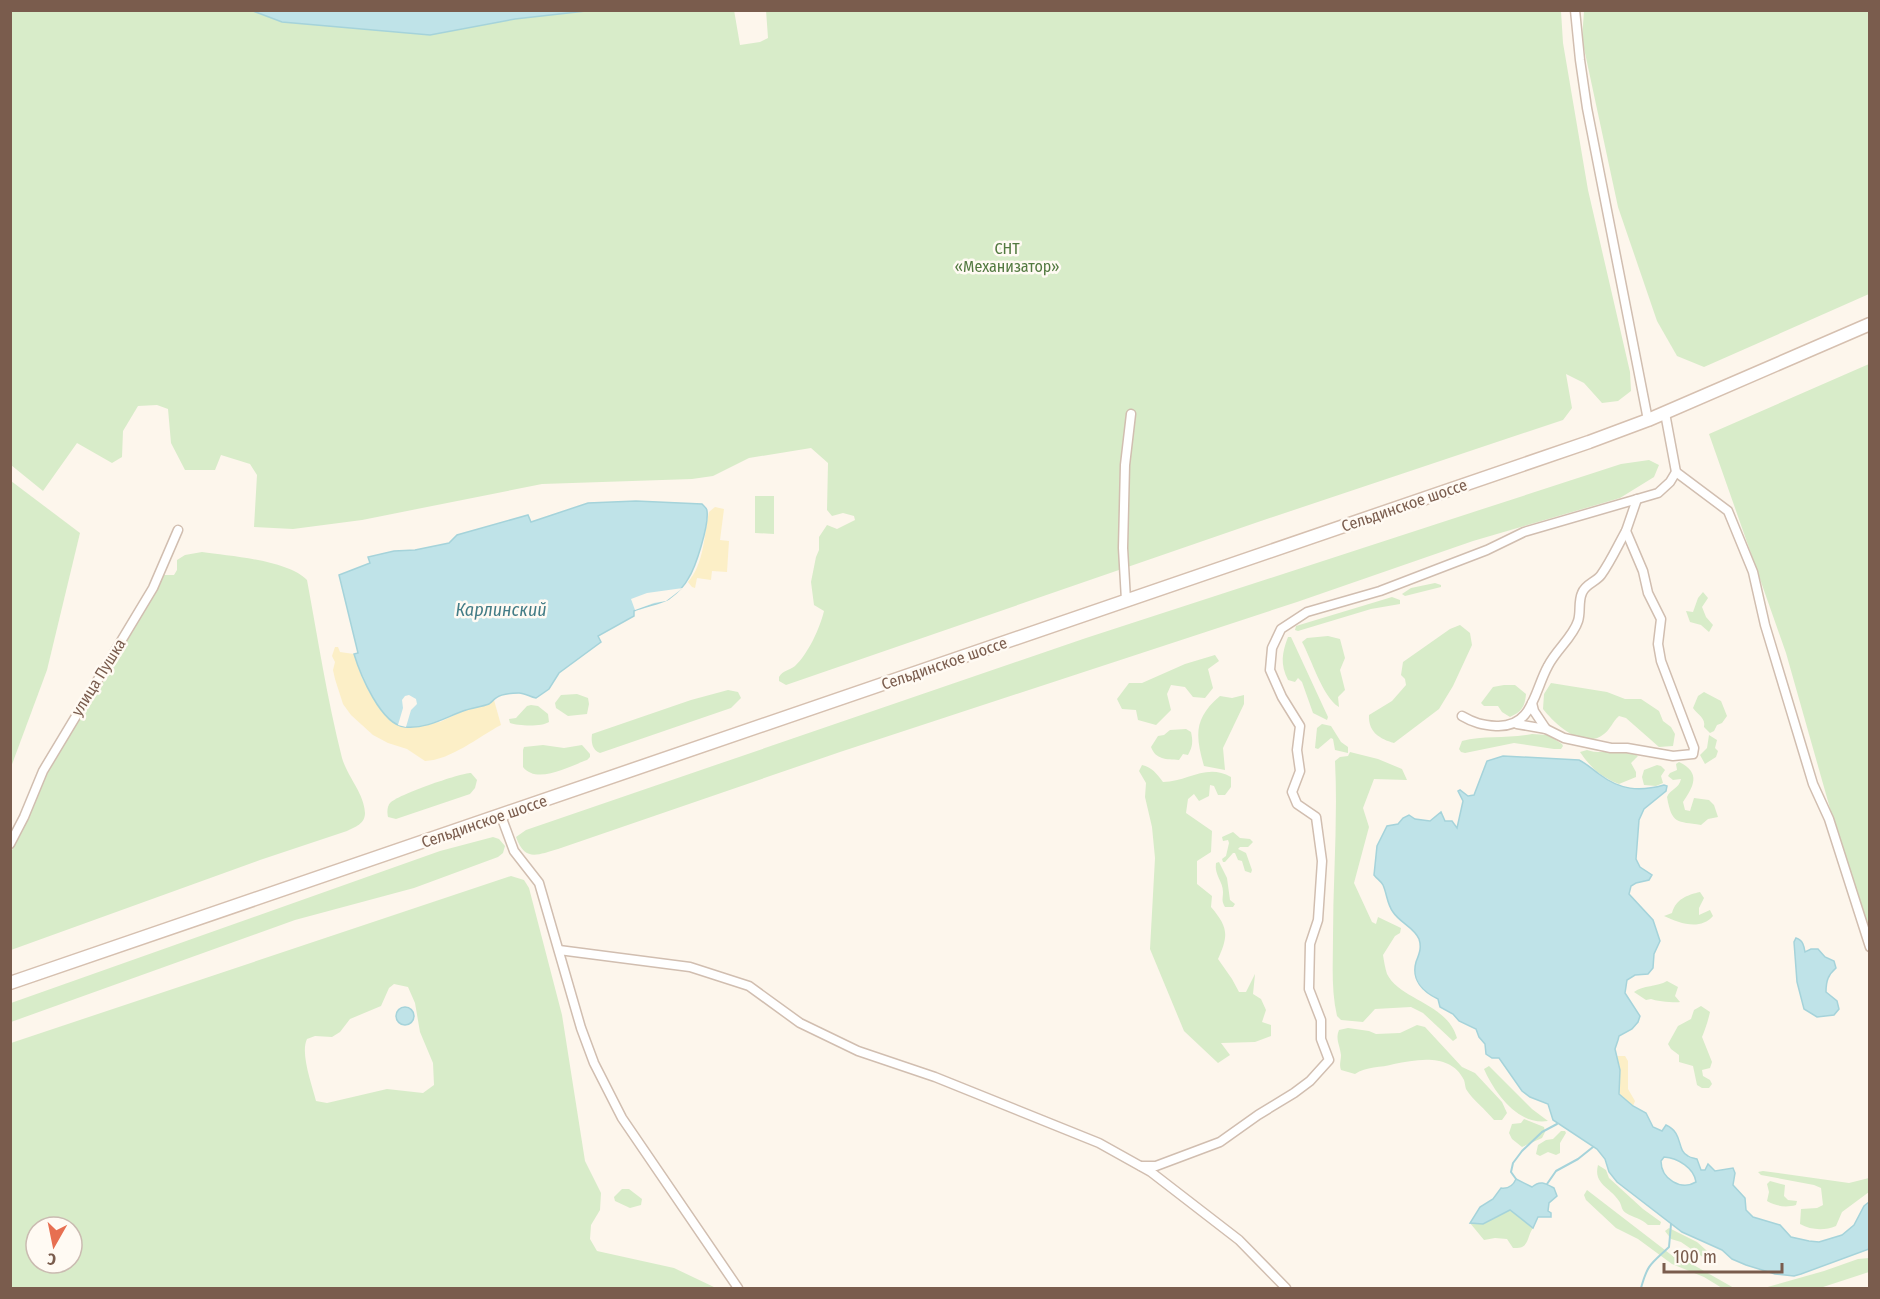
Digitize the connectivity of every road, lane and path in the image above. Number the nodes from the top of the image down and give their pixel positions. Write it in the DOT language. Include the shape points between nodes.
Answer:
graph roads {
  1 [pos="1575,10"];
  2 [pos="1869,324"];
  3 [pos="1665,413"];
  4 [pos="1131,414"];
  5 [pos="1648,420"];
  6 [pos="1676,472"];
  7 [pos="1637,499"];
  8 [pos="178,530"];
  9 [pos="1626,531"];
  10 [pos="1126,600"];
  11 [pos="1532,704"];
  12 [pos="1462,716"];
  13 [pos="1516,724"];
  14 [pos="1546,729"];
  15 [pos="501,816"];
  16 [pos="10,844"];
  17 [pos="1869,947"];
  18 [pos="559,950"];
  19 [pos="10,983"];
  20 [pos="1141,1166"];
  21 [pos="738,1288"];
  22 [pos="1286,1288"];
  1 -- 5 [label="street" via="1587,108"];
  2 -- 3 [label="main road, Сельдинское шоссе"];
  3 -- 5 [label="main road, Сельдинское шоссе"];
  3 -- 6 [label="street"];
  4 -- 10 [label="street" via="1125,465"];
  5 -- 10 [label="main road, Сельдинское шоссе"];
  6 -- 7 [label="street" via="1658,493"];
  6 -- 17 [label="street" via="1728,512 1753,572 1813,784 1829,819"];
  7 -- 9 [label="street"];
  7 -- 20 [label="street" via="1524,532 1380,591 1307,612 1281,629 1272,648 1270,670 1300,726 1300,771 1292,792 1297,804 1316,817 1322,861 1318,920 1310,944 1309,989 1321,1020 1329,1060 1294,1094 1220,1142 1156,1166"];
  8 -- 16 [label="street, улица Пушка" via="153,588 43,771"];
  9 -- 11 [label="street" via="1599,578 1581,594 1574,629 1547,667"];
  9 -- 14 [label="street" via="1661,619 1658,644 1662,661 1693,754 1672,756 1611,748 1564,738"];
  10 -- 15 [label="main road, Сельдинское шоссе"];
  11 -- 13 [label="street"];
  11 -- 14 [label="street"];
  12 -- 13 [label="street" via="1476,724"];
  13 -- 14 [label="street"];
  15 -- 18 [label="street" via="514,851 539,883"];
  15 -- 19 [label="main road, Сельдинское шоссе"];
  18 -- 20 [label="street" via="690,967 749,986 800,1023 858,1051 935,1077 1099,1143"];
  18 -- 21 [label="street" via="581,1028 608,1093"];
  20 -- 22 [label="street" via="1239,1240"];
}
